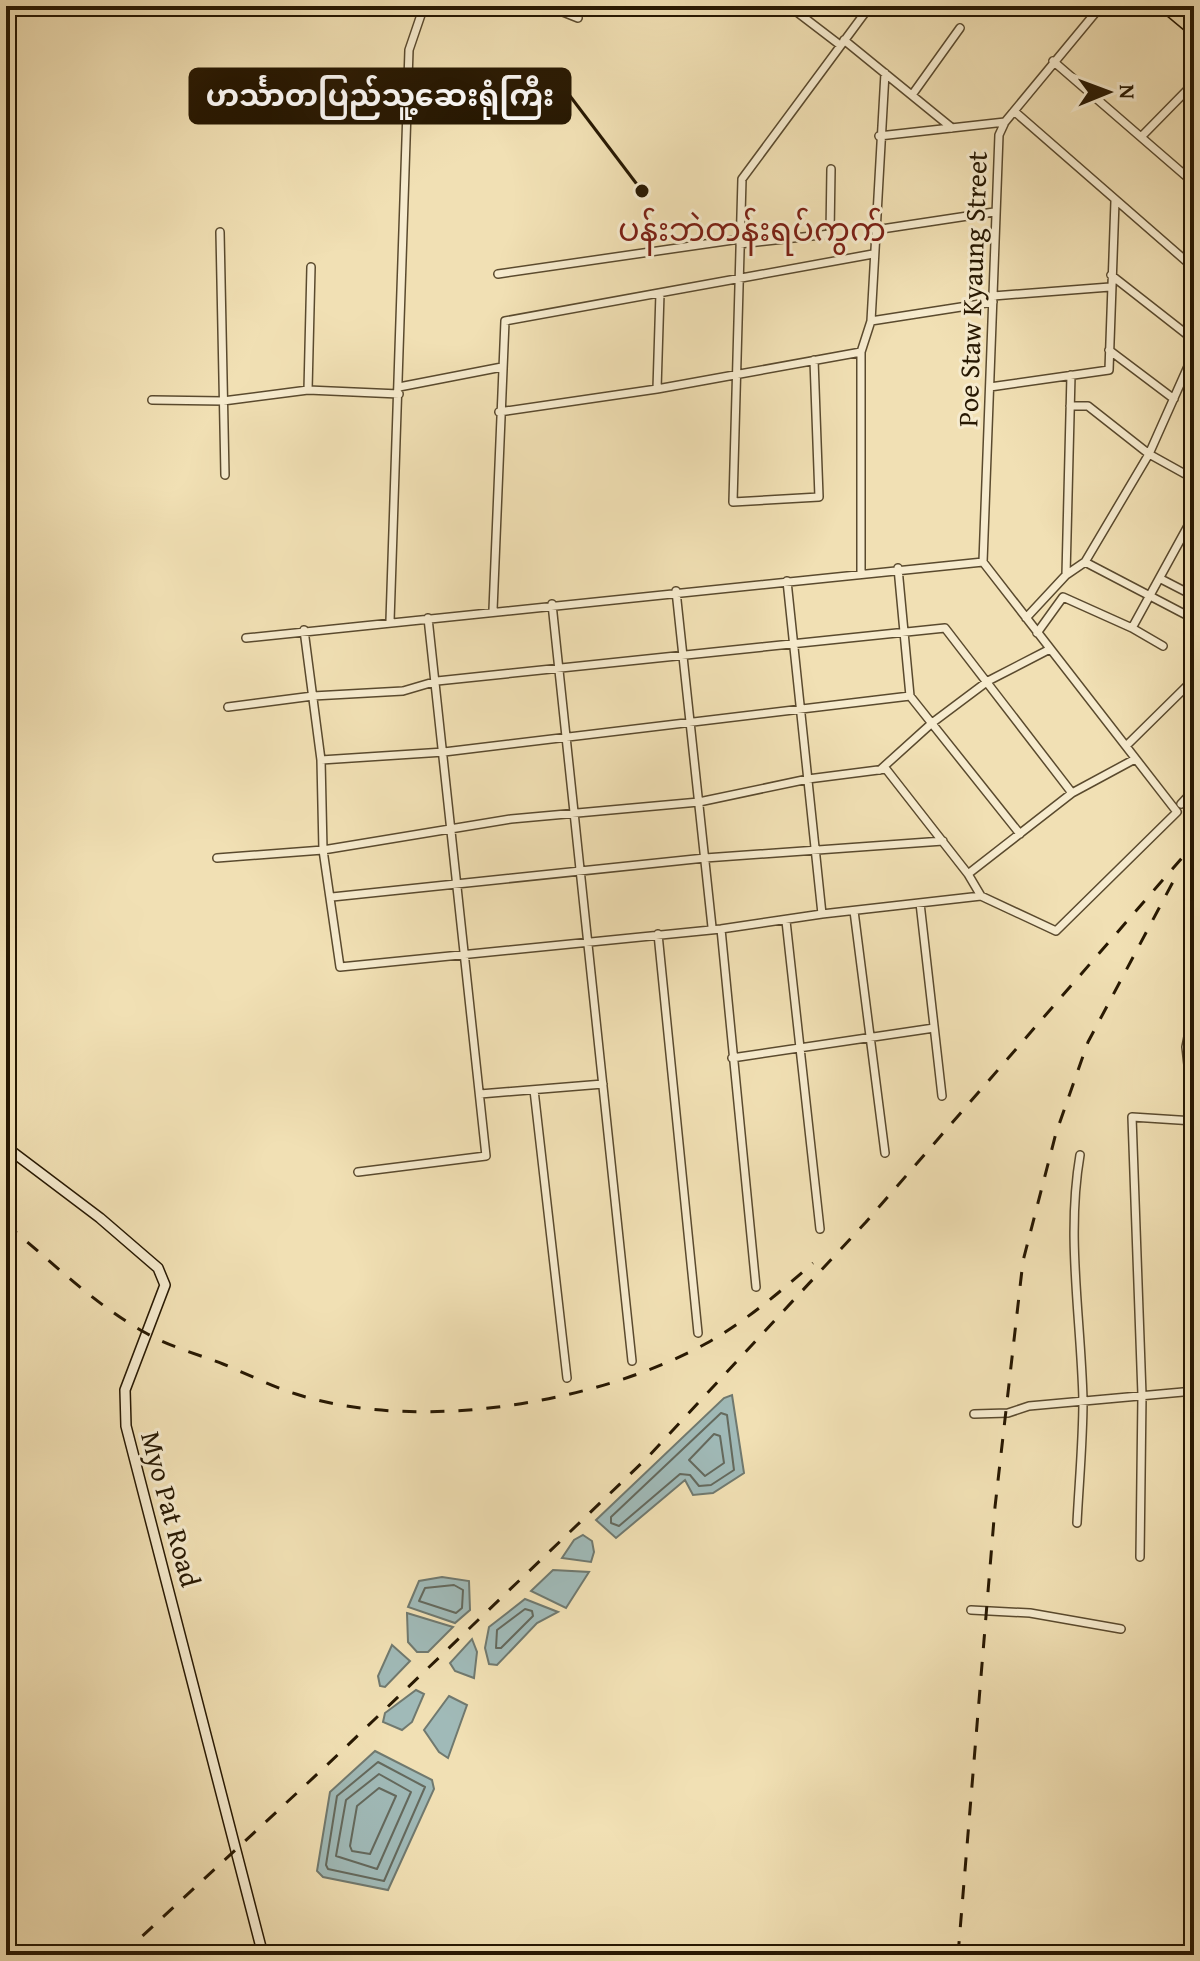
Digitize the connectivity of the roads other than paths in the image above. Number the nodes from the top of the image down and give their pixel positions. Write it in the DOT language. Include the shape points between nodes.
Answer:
graph roads {
  1 [pos="424,6"];
  2 [pos="548,6"];
  3 [pos="789,6"];
  4 [pos="870,6"];
  5 [pos="1101,6"];
  6 [pos="1164,6"];
  7 [pos="1180,6"];
  8 [pos="1194,17"];
  9 [pos="578,18"];
  10 [pos="960,28"];
  11 [pos="1194,31"];
  12 [pos="842,42"];
  13 [pos="1053,61"];
  14 [pos="885,73"];
  15 [pos="1194,83"];
  16 [pos="912,95"];
  17 [pos="1014,111"];
  18 [pos="1005,122"];
  19 [pos="952,128"];
  20 [pos="879,136"];
  21 [pos="1141,137"];
  22 [pos="831,169"];
  23 [pos="1194,183"];
  24 [pos="1115,201"];
  25 [pos="994,212"];
  26 [pos="875,230"];
  27 [pos="220,232"];
  28 [pos="740,242"];
  29 [pos="873,254"];
  30 [pos="311,267"];
  31 [pos="1194,268"];
  32 [pos="498,274"];
  33 [pos="1111,275"];
  34 [pos="739,279"];
  35 [pos="1110,287"];
  36 [pos="660,293"];
  37 [pos="993,299"];
  38 [pos="871,321"];
  39 [pos="1194,340"];
  40 [pos="1109,350"];
  41 [pos="861,352"];
  42 [pos="1194,353"];
  43 [pos="814,360"];
  44 [pos="502,367"];
  45 [pos="736,374"];
  46 [pos="1071,375"];
  47 [pos="990,387"];
  48 [pos="657,389"];
  49 [pos="308,390"];
  50 [pos="399,390"];
  51 [pos="1174,399"];
  52 [pos="152,400"];
  53 [pos="223,401"];
  54 [pos="1070,406"];
  55 [pos="499,412"];
  56 [pos="1149,454"];
  57 [pos="225,475"];
  58 [pos="1194,479"];
  59 [pos="1194,515"];
  60 [pos="1191,529"];
  61 [pos="983,562"];
  62 [pos="1085,562"];
  63 [pos="898,568"];
  64 [pos="861,573"];
  65 [pos="1066,575"];
  66 [pos="1161,579"];
  67 [pos="787,581"];
  68 [pos="676,591"];
  69 [pos="1194,596"];
  70 [pos="1151,598"];
  71 [pos="552,604"];
  72 [pos="493,610"];
  73 [pos="428,618"];
  74 [pos="1026,618"];
  75 [pos="1194,619"];
  76 [pos="390,621"];
  77 [pos="1132,628"];
  78 [pos="304,630"];
  79 [pos="902,631"];
  80 [pos="1037,633"];
  81 [pos="246,638"];
  82 [pos="793,645"];
  83 [pos="1163,646"];
  84 [pos="1050,649"];
  85 [pos="685,657"];
  86 [pos="560,668"];
  87 [pos="1194,679"];
  88 [pos="437,681"];
  89 [pos="988,681"];
  90 [pos="313,696"];
  91 [pos="910,696"];
  92 [pos="228,707"];
  93 [pos="800,710"];
  94 [pos="691,721"];
  95 [pos="932,723"];
  96 [pos="567,736"];
  97 [pos="1126,746"];
  98 [pos="444,752"];
  99 [pos="1135,759"];
  100 [pos="321,760"];
  101 [pos="879,770"];
  102 [pos="808,779"];
  103 [pos="1194,790"];
  104 [pos="1072,793"];
  105 [pos="699,802"];
  106 [pos="1181,804"];
  107 [pos="575,814"];
  108 [pos="448,829"];
  109 [pos="1020,834"];
  110 [pos="943,841"];
  111 [pos="815,849"];
  112 [pos="323,850"];
  113 [pos="217,858"];
  114 [pos="705,858"];
  115 [pos="582,870"];
  116 [pos="968,874"];
  117 [pos="455,884"];
  118 [pos="981,896"];
  119 [pos="332,897"];
  120 [pos="920,903"];
  121 [pos="854,911"];
  122 [pos="822,914"];
  123 [pos="786,921"];
  124 [pos="716,928"];
  125 [pos="658,934"];
  126 [pos="588,941"];
  127 [pos="462,953"];
  128 [pos="1194,1007"];
  129 [pos="934,1028"];
  130 [pos="870,1038"];
  131 [pos="800,1051"];
  132 [pos="732,1058"];
  133 [pos="603,1084"];
  134 [pos="534,1090"];
  135 [pos="480,1094"];
  136 [pos="942,1096"];
  137 [pos="1194,1120"];
  138 [pos="6,1147"];
  139 [pos="885,1153"];
  140 [pos="1080,1155"];
  141 [pos="358,1172"];
  142 [pos="820,1229"];
  143 [pos="756,1287"];
  144 [pos="698,1333"];
  145 [pos="632,1361"];
  146 [pos="567,1378"];
  147 [pos="1194,1391"];
  148 [pos="1142,1395"];
  149 [pos="1083,1402"];
  150 [pos="974,1414"];
  151 [pos="1077,1523"];
  152 [pos="1140,1557"];
  153 [pos="971,1610"];
  154 [pos="1121,1629"];
  155 [pos="263,1955"];
  1 -- 50 [label="street" via="409,50"];
  2 -- 9 [label="street"];
  3 -- 12 [label="street"];
  4 -- 12 [label="street"];
  5 -- 13 [label="street, Poe Staw Kyaung Street"];
  6 -- 11 [label="main road"];
  7 -- 8 [label="main road"];
  10 -- 16 [label="street"];
  12 -- 14 [label="street"];
  12 -- 28 [label="street" via="742,179"];
  13 -- 17 [label="street, Poe Staw Kyaung Street"];
  13 -- 21 [label="street"];
  14 -- 16 [label="street"];
  14 -- 20 [label="street"];
  15 -- 21 [label="street"];
  16 -- 19 [label="street"];
  17 -- 18 [label="street, Poe Staw Kyaung Street"];
  17 -- 24 [label="street"];
  18 -- 19 [label="street"];
  18 -- 25 [label="street, Poe Staw Kyaung Street" via="999,135"];
  19 -- 20 [label="street"];
  20 -- 26 [label="street"];
  21 -- 23 [label="street"];
  22 -- 28 [label="street" via="830,234"];
  24 -- 31 [label="street"];
  24 -- 33 [label="street"];
  25 -- 26 [label="street"];
  25 -- 37 [label="street, Poe Staw Kyaung Street"];
  26 -- 29 [label="street"];
  27 -- 53 [label="street"];
  28 -- 32 [label="street"];
  28 -- 34 [label="street"];
  29 -- 34 [label="street"];
  29 -- 38 [label="street"];
  30 -- 49 [label="street"];
  33 -- 35 [label="street"];
  33 -- 39 [label="street"];
  34 -- 36 [label="street"];
  34 -- 45 [label="street"];
  35 -- 37 [label="street"];
  35 -- 40 [label="street"];
  36 -- 44 [label="street" via="505,321"];
  36 -- 48 [label="street"];
  37 -- 38 [label="street"];
  37 -- 47 [label="street, Poe Staw Kyaung Street"];
  38 -- 41 [label="street"];
  40 -- 46 [label="street" via="1109,370"];
  40 -- 51 [label="street"];
  41 -- 43 [label="street"];
  41 -- 64 [label="street"];
  42 -- 51 [label="street"];
  43 -- 45 [label="street"];
  43 -- 45 [label="street" via="819,497 733,502"];
  44 -- 50 [label="street"];
  44 -- 55 [label="street"];
  45 -- 48 [label="street"];
  46 -- 47 [label="street"];
  46 -- 54 [label="street"];
  47 -- 61 [label="street, Poe Staw Kyaung Street"];
  48 -- 55 [label="street"];
  49 -- 50 [label="street"];
  49 -- 53 [label="street"];
  50 -- 76 [label="street"];
  51 -- 56 [label="street"];
  52 -- 53 [label="street"];
  53 -- 57 [label="street"];
  54 -- 56 [label="street" via="1088,406"];
  54 -- 65 [label="street"];
  55 -- 72 [label="street"];
  56 -- 58 [label="street"];
  56 -- 62 [label="street"];
  59 -- 60 [label="street"];
  60 -- 66 [label="street"];
  61 -- 63 [label="street"];
  61 -- 74 [label="street"];
  62 -- 65 [label="street"];
  62 -- 70 [label="street"];
  63 -- 64 [label="street"];
  63 -- 79 [label="street"];
  64 -- 67 [label="street"];
  65 -- 74 [label="street"];
  66 -- 69 [label="street"];
  66 -- 70 [label="street"];
  67 -- 68 [label="street"];
  67 -- 82 [label="street"];
  68 -- 71 [label="street"];
  68 -- 85 [label="street"];
  70 -- 75 [label="street"];
  70 -- 77 [label="street"];
  71 -- 72 [label="street"];
  71 -- 86 [label="street"];
  72 -- 73 [label="street"];
  73 -- 76 [label="street"];
  73 -- 88 [label="street"];
  74 -- 80 [label="street"];
  76 -- 78 [label="street"];
  77 -- 80 [label="street" via="1063,597"];
  77 -- 83 [label="street"];
  78 -- 81 [label="street"];
  78 -- 90 [label="street"];
  79 -- 82 [label="street"];
  79 -- 89 [label="street" via="945,628"];
  79 -- 91 [label="street"];
  80 -- 84 [label="street"];
  82 -- 85 [label="street"];
  82 -- 93 [label="street"];
  84 -- 89 [label="street"];
  84 -- 97 [label="street"];
  85 -- 86 [label="street"];
  85 -- 94 [label="street"];
  86 -- 88 [label="street"];
  86 -- 96 [label="street"];
  87 -- 97 [label="street"];
  88 -- 90 [label="street" via="403,691"];
  88 -- 98 [label="street"];
  89 -- 95 [label="street"];
  89 -- 104 [label="street"];
  90 -- 92 [label="street"];
  90 -- 100 [label="street"];
  91 -- 93 [label="street"];
  91 -- 95 [label="street"];
  93 -- 94 [label="street"];
  93 -- 102 [label="street"];
  94 -- 96 [label="street"];
  94 -- 105 [label="street"];
  95 -- 101 [label="street"];
  95 -- 109 [label="street"];
  96 -- 98 [label="street"];
  96 -- 107 [label="street"];
  97 -- 99 [label="street"];
  98 -- 100 [label="street"];
  98 -- 108 [label="street"];
  99 -- 104 [label="street"];
  99 -- 118 [label="street" via="1177,812 1056,931"];
  100 -- 112 [label="street"];
  101 -- 102 [label="street"];
  101 -- 110 [label="street" via="886,769"];
  102 -- 105 [label="street"];
  102 -- 111 [label="street"];
  103 -- 106 [label="street"];
  104 -- 109 [label="street"];
  105 -- 107 [label="street"];
  105 -- 114 [label="street"];
  107 -- 108 [label="street"];
  107 -- 115 [label="street"];
  108 -- 112 [label="street"];
  108 -- 117 [label="street"];
  109 -- 116 [label="street"];
  110 -- 111 [label="street"];
  110 -- 116 [label="street"];
  111 -- 114 [label="street"];
  111 -- 122 [label="street"];
  112 -- 113 [label="street"];
  112 -- 119 [label="street"];
  114 -- 115 [label="street"];
  114 -- 124 [label="street"];
  115 -- 117 [label="street"];
  115 -- 126 [label="street"];
  116 -- 118 [label="street"];
  117 -- 119 [label="street"];
  117 -- 127 [label="street"];
  118 -- 120 [label="street"];
  119 -- 127 [label="street" via="340,967"];
  120 -- 121 [label="street"];
  120 -- 129 [label="street"];
  121 -- 122 [label="street"];
  121 -- 130 [label="street"];
  122 -- 123 [label="street"];
  123 -- 124 [label="street"];
  123 -- 131 [label="street"];
  124 -- 125 [label="street"];
  124 -- 132 [label="street"];
  125 -- 126 [label="street"];
  125 -- 144 [label="street"];
  126 -- 127 [label="street"];
  126 -- 133 [label="street"];
  127 -- 135 [label="street"];
  128 -- 137 [label="street" via="1186,1047"];
  129 -- 130 [label="street"];
  129 -- 136 [label="street"];
  130 -- 131 [label="street"];
  130 -- 139 [label="street"];
  131 -- 132 [label="street"];
  131 -- 142 [label="street"];
  132 -- 143 [label="street"];
  133 -- 134 [label="street"];
  133 -- 145 [label="street"];
  134 -- 135 [label="street"];
  134 -- 146 [label="street"];
  135 -- 141 [label="street" via="486,1156"];
  137 -- 148 [label="street" via="1132,1117"];
  138 -- 155 [label="main road, Myo Pat Road" via="158,1268 165,1285 125,1390 126,1426"];
  140 -- 149 [label="street" via="1073,1262"];
  147 -- 148 [label="street"];
  148 -- 149 [label="street"];
  148 -- 152 [label="street"];
  149 -- 150 [label="street"];
  149 -- 151 [label="street"];
  153 -- 154 [label="street" via="1030,1613"];
}
